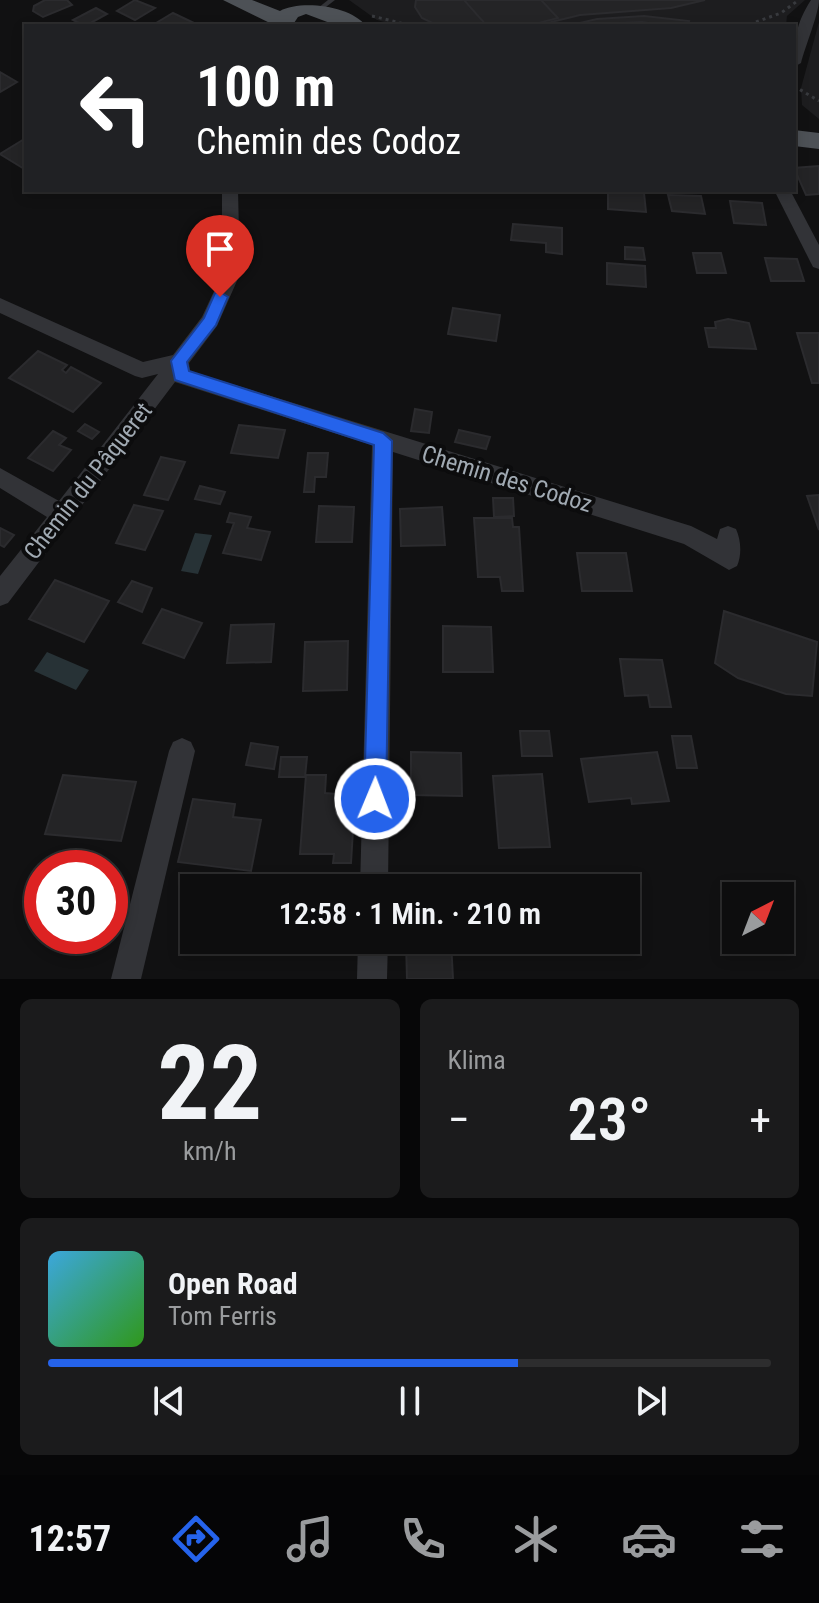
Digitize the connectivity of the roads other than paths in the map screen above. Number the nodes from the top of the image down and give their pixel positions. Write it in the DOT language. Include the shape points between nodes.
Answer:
graph roads {
  1 [pos="234,0"];
  2 [pos="818,0"];
  3 [pos="308,13"];
  4 [pos="363,21"];
  5 [pos="800,34"];
  6 [pos="819,38"];
  7 [pos="796,53"];
  8 [pos="796,118"];
  9 [pos="819,123"];
  10 [pos="796,136"];
  11 [pos="819,141"];
  12 [pos="230,192"];
  13 [pos="783,192"];
  14 [pos="819,262"];
  15 [pos="0,305"];
  16 [pos="179,361"];
  17 [pos="383,441"];
  18 [pos="0,477"];
  19 [pos="63,515"];
  20 [pos="728,536"];
  21 [pos="0,595"];
  22 [pos="182,751"];
  23 [pos="374,874"];
  24 [pos="373,954"];
  25 [pos="126,979"];
  26 [pos="372,979"];
  1 -- 3 [label="main road"];
  2 -- 5 [label="street"];
  3 -- 4 [label="main road"];
  5 -- 6 [label="street"];
  5 -- 7 [label="street"];
  8 -- 9 [label="main road"];
  10 -- 11 [label="main road"];
  12 -- 16 [label="street, Chemin du Pâqueret" via="231,274 210,321"];
  13 -- 14 [label="street"];
  15 -- 16 [label="street" via="142,370"];
  16 -- 17 [label="street, Chemin des Codoz" via="181,376"];
  16 -- 19 [label="street, Chemin du Pâqueret"];
  17 -- 20 [label="street, Chemin des Codoz" via="691,536 729,559"];
  17 -- 23 [label="street"];
  18 -- 19 [label="street"];
  19 -- 21 [label="street, Chemin du Pâqueret"];
  22 -- 25 [label="street"];
  24 -- 26 [label="street"];
}
